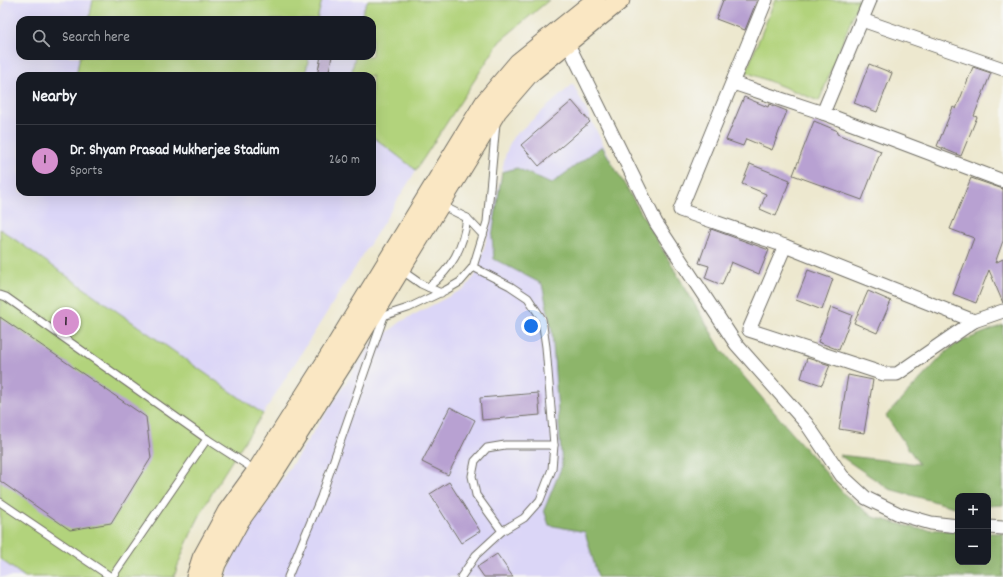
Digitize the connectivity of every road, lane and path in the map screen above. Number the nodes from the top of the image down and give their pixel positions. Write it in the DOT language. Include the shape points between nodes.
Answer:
graph roads {
  1 [pos="596,0"];
  2 [pos="620,0"];
  3 [pos="766,0"];
  4 [pos="870,0"];
  5 [pos="862,20"];
  6 [pos="567,42"];
  7 [pos="1003,69"];
  8 [pos="733,83"];
  9 [pos="497,111"];
  10 [pos="823,113"];
  11 [pos="1003,180"];
  12 [pos="434,201"];
  13 [pos="467,218"];
  14 [pos="483,235"];
  15 [pos="785,246"];
  16 [pos="473,267"];
  17 [pos="401,270"];
  18 [pos="428,287"];
  19 [pos="441,293"];
  20 [pos="0,295"];
  21 [pos="1003,311"];
  22 [pos="378,317"];
  23 [pos="974,321"];
  24 [pos="207,439"];
  25 [pos="554,445"];
  26 [pos="265,466"];
  27 [pos="0,502"];
  28 [pos="955,526"];
  29 [pos="991,527"];
  30 [pos="1003,528"];
  31 [pos="502,531"];
  32 [pos="111,577"];
  33 [pos="196,577"];
  34 [pos="212,577"];
  35 [pos="288,577"];
  36 [pos="461,577"];
  1 -- 12 [label="main road" via="518,63 484,102"];
  2 -- 6 [label="main road"];
  3 -- 8 [label="street"];
  4 -- 5 [label="street"];
  5 -- 7 [label="street"];
  5 -- 10 [label="street"];
  6 -- 9 [label="main road" via="529,74"];
  6 -- 28 [label="street" via="656,223 736,344 806,423 842,476 866,498 899,514 931,523"];
  8 -- 10 [label="street"];
  8 -- 15 [label="street" via="680,210"];
  9 -- 12 [label="main road"];
  9 -- 14 [label="lane" via="487,222"];
  10 -- 11 [label="street"];
  12 -- 13 [label="lane"];
  12 -- 17 [label="main road"];
  12 -- 26 [label="main road"];
  13 -- 14 [label="lane"];
  13 -- 18 [label="lane" via="464,237 452,263 445,273"];
  14 -- 16 [label="lane"];
  15 -- 23 [label="street"];
  15 -- 23 [label="street" via="750,330 884,374 898,374"];
  16 -- 19 [label="lane" via="460,282"];
  16 -- 25 [label="lane" via="528,298 542,319"];
  17 -- 18 [label="lane"];
  17 -- 22 [label="main road"];
  18 -- 19 [label="lane"];
  19 -- 22 [label="lane" via="408,308"];
  20 -- 24 [label="lane"];
  21 -- 23 [label="street"];
  22 -- 26 [label="main road"];
  22 -- 35 [label="lane" via="321,496"];
  24 -- 26 [label="lane"];
  24 -- 32 [label="lane"];
  25 -- 31 [label="lane" via="552,469 540,500 524,518"];
  25 -- 31 [label="lane" via="505,445 487,448 475,461 472,476 476,494"];
  26 -- 33 [label="main road" via="227,512 202,558"];
  26 -- 34 [label="main road"];
  27 -- 32 [label="lane"];
  29 -- 30 [label="street"];
  31 -- 36 [label="lane" via="476,555"];
}
